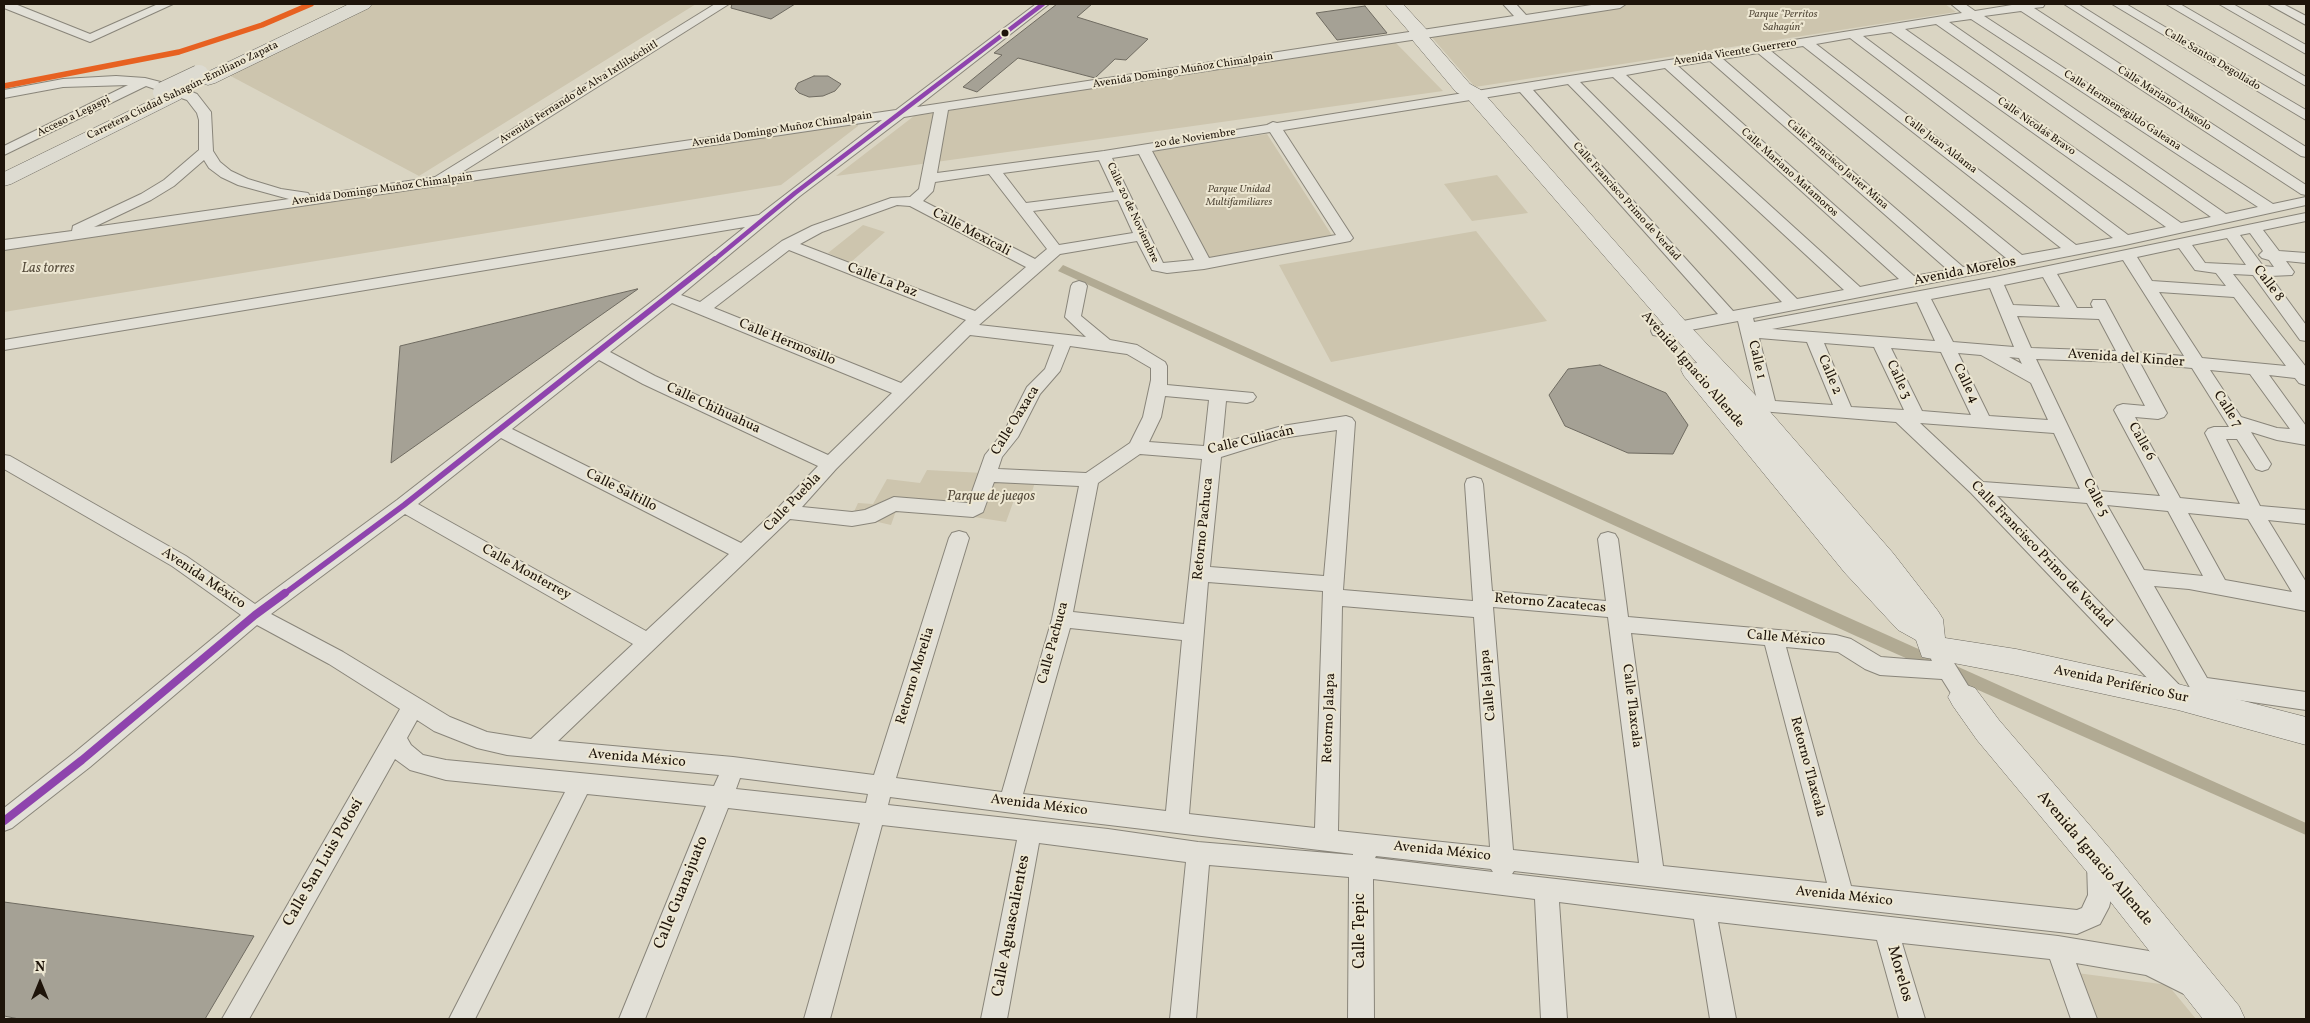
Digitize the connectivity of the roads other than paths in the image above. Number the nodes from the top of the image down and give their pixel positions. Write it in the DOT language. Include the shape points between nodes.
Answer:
graph roads {
  1 [pos="5,4"];
  2 [pos="167,4"];
  3 [pos="347,4"];
  4 [pos="363,4"];
  5 [pos="723,4"];
  6 [pos="1023,4"];
  7 [pos="1043,4"];
  8 [pos="1380,4"];
  9 [pos="1394,4"];
  10 [pos="1509,4"];
  11 [pos="1620,4"];
  12 [pos="1957,4"];
  13 [pos="2039,4"];
  14 [pos="2070,4"];
  15 [pos="2118,4"];
  16 [pos="2172,4"];
  17 [pos="2225,4"];
  18 [pos="2274,4"];
  19 [pos="2022,6"];
  20 [pos="1974,15"];
  21 [pos="1524,19"];
  22 [pos="1938,20"];
  23 [pos="2306,21"];
  24 [pos="1894,27"];
  25 [pos="1852,34"];
  26 [pos="1414,36"];
  27 [pos="1806,42"];
  28 [pos="1761,49"];
  29 [pos="2306,50"];
  30 [pos="1712,56"];
  31 [pos="1667,63"];
  32 [pos="1616,72"];
  33 [pos="942,74"];
  34 [pos="203,77"];
  35 [pos="1570,79"];
  36 [pos="145,82"];
  37 [pos="2306,82"];
  38 [pos="1522,86"];
  39 [pos="4,94"];
  40 [pos="168,94"];
  41 [pos="1468,96"];
  42 [pos="942,107"];
  43 [pos="892,116"];
  44 [pos="2306,116"];
  45 [pos="1273,126"];
  46 [pos="1143,148"];
  47 [pos="4,151"];
  48 [pos="206,151"];
  49 [pos="2306,153"];
  50 [pos="1104,155"];
  51 [pos="4,171"];
  52 [pos="994,171"];
  53 [pos="4,180"];
  54 [pos="435,183"];
  55 [pos="2306,191"];
  56 [pos="918,194"];
  57 [pos="1123,195"];
  58 [pos="321,199"];
  59 [pos="2306,200"];
  60 [pos="1023,208"];
  61 [pos="2270,208"];
  62 [pos="766,219"];
  63 [pos="2304,221"];
  64 [pos="2227,226"];
  65 [pos="2253,227"];
  66 [pos="2180,235"];
  67 [pos="1141,236"];
  68 [pos="52,240"];
  69 [pos="787,244"];
  70 [pos="4,245"];
  71 [pos="2126,247"];
  72 [pos="2074,250"];
  73 [pos="2246,254"];
  74 [pos="2275,256"];
  75 [pos="1046,258"];
  76 [pos="2306,258"];
  77 [pos="2019,261"];
  78 [pos="1204,264"];
  79 [pos="2221,269"];
  80 [pos="2048,271"];
  81 [pos="2258,271"];
  82 [pos="1961,273"];
  83 [pos="1911,282"];
  84 [pos="1995,282"];
  85 [pos="1080,286"];
  86 [pos="2148,286"];
  87 [pos="2238,292"];
  88 [pos="1857,293"];
  89 [pos="670,296"];
  90 [pos="1922,296"];
  91 [pos="1794,305"];
  92 [pos="703,308"];
  93 [pos="2007,310"];
  94 [pos="2071,312"];
  95 [pos="972,323"];
  96 [pos="1743,323"];
  97 [pos="1669,330"];
  98 [pos="2306,336"];
  99 [pos="1813,337"];
  100 [pos="1064,340"];
  101 [pos="1880,342"];
  102 [pos="4,344"];
  103 [pos="1105,345"];
  104 [pos="1946,346"];
  105 [pos="2022,346"];
  106 [pos="1982,350"];
  107 [pos="598,352"];
  108 [pos="2126,352"];
  109 [pos="2193,358"];
  110 [pos="2256,369"];
  111 [pos="2302,370"];
  112 [pos="2037,379"];
  113 [pos="1158,390"];
  114 [pos="904,391"];
  115 [pos="1218,396"];
  116 [pos="1247,397"];
  117 [pos="1758,405"];
  118 [pos="1725,406"];
  119 [pos="1845,413"];
  120 [pos="1908,417"];
  121 [pos="1346,422"];
  122 [pos="1983,422"];
  123 [pos="2059,427"];
  124 [pos="2238,427"];
  125 [pos="499,430"];
  126 [pos="2305,437"];
  127 [pos="1137,447"];
  128 [pos="1211,453"];
  129 [pos="4,461"];
  130 [pos="830,464"];
  131 [pos="2262,464"];
  132 [pos="986,475"];
  133 [pos="1089,480"];
  134 [pos="1474,484"];
  135 [pos="1978,488"];
  136 [pos="2093,496"];
  137 [pos="2175,504"];
  138 [pos="404,505"];
  139 [pos="786,512"];
  140 [pos="2253,512"];
  141 [pos="2306,517"];
  142 [pos="960,538"];
  143 [pos="1608,539"];
  144 [pos="743,552"];
  145 [pos="1199,574"];
  146 [pos="2140,577"];
  147 [pos="2219,587"];
  148 [pos="1333,590"];
  149 [pos="2306,601"];
  150 [pos="1483,604"];
  151 [pos="255,615"];
  152 [pos="1619,617"];
  153 [pos="1062,619"];
  154 [pos="1193,633"];
  155 [pos="1773,637"];
  156 [pos="648,642"];
  157 [pos="1943,663"];
  158 [pos="2196,696"];
  159 [pos="2306,701"];
  160 [pos="412,707"];
  161 [pos="2301,731"];
  162 [pos="396,739"];
  163 [pos="534,750"];
  164 [pos="733,767"];
  165 [pos="580,783"];
  166 [pos="882,786"];
  167 [pos="720,797"];
  168 [pos="1010,802"];
  169 [pos="875,815"];
  170 [pos="4,821"];
  171 [pos="1177,821"];
  172 [pos="1030,832"];
  173 [pos="1326,840"];
  174 [pos="1366,844"];
  175 [pos="1198,853"];
  176 [pos="1503,858"];
  177 [pos="2099,862"];
  178 [pos="1361,868"];
  179 [pos="1652,874"];
  180 [pos="1504,885"];
  181 [pos="1546,889"];
  182 [pos="1842,897"];
  183 [pos="1704,909"];
  184 [pos="1886,929"];
  185 [pos="2058,948"];
  186 [pos="2204,994"];
  187 [pos="235,1019"];
  188 [pos="462,1019"];
  189 [pos="632,1019"];
  190 [pos="817,1019"];
  191 [pos="994,1019"];
  192 [pos="1183,1019"];
  193 [pos="1361,1019"];
  194 [pos="1554,1019"];
  195 [pos="1723,1019"];
  196 [pos="1912,1019"];
  197 [pos="2084,1019"];
  198 [pos="2226,1019"];
  1 -- 2 [label="street" via="90,38"];
  3 -- 34 [label="main road, Carretera Ciudad Sahagún-Emiliano Zapata"];
  4 -- 34 [label="main road, Carretera Ciudad Sahagún-Emiliano Zapata"];
  5 -- 54 [label="street, Avenida Fernando de Alva Ixtlilxóchitl"];
  6 -- 33 [label="street"];
  7 -- 33 [label="street"];
  8 -- 26 [label="street"];
  9 -- 26 [label="street"];
  10 -- 21 [label="street"];
  11 -- 21 [label="street, Avenida Domingo Muñoz Chimalpain"];
  12 -- 20 [label="street"];
  13 -- 19 [label="street, Avenida Vicente Guerrero"];
  14 -- 49 [label="street"];
  15 -- 44 [label="street, Calle Santos Degollado"];
  16 -- 37 [label="street"];
  17 -- 29 [label="street"];
  18 -- 23 [label="street"];
  19 -- 20 [label="street, Avenida Vicente Guerrero"];
  19 -- 55 [label="street, Calle Mariano Abasolo"];
  20 -- 22 [label="street, Avenida Vicente Guerrero"];
  20 -- 61 [label="street, Calle Hermenegildo Galeana"];
  21 -- 26 [label="street, Avenida Domingo Muñoz Chimalpain"];
  22 -- 24 [label="street, Avenida Vicente Guerrero"];
  22 -- 64 [label="street"];
  24 -- 25 [label="street, Avenida Vicente Guerrero"];
  24 -- 66 [label="street, Calle Nicolás Bravo"];
  25 -- 27 [label="street, Avenida Vicente Guerrero"];
  25 -- 71 [label="street"];
  26 -- 41 [label="street, Avenida Ignacio Allende" via="1420,38"];
  26 -- 42 [label="street, Avenida Domingo Muñoz Chimalpain"];
  27 -- 28 [label="street, Avenida Vicente Guerrero"];
  27 -- 72 [label="street, Calle Juan Aldama"];
  28 -- 30 [label="street, Avenida Vicente Guerrero"];
  28 -- 77 [label="street"];
  30 -- 31 [label="street, Avenida Vicente Guerrero"];
  30 -- 82 [label="street, Calle Francisco Javier Mina"];
  31 -- 32 [label="street, Avenida Vicente Guerrero"];
  31 -- 83 [label="street, Calle Mariano Matamoros"];
  32 -- 35 [label="street, Avenida Vicente Guerrero"];
  32 -- 88 [label="street"];
  33 -- 43 [label="street"];
  34 -- 40 [label="main road, Carretera Ciudad Sahagún-Emiliano Zapata"];
  35 -- 38 [label="street, Avenida Vicente Guerrero"];
  35 -- 91 [label="street"];
  36 -- 39 [label="street" via="63,83"];
  36 -- 47 [label="street, Acceso a Legaspi"];
  36 -- 48 [label="street" via="175,90 192,97 199,104 206,120"];
  38 -- 41 [label="street, Avenida Vicente Guerrero"];
  38 -- 96 [label="street, Calle Francisco Primo de Verdad"];
  40 -- 51 [label="main road, Carretera Ciudad Sahagún-Emiliano Zapata"];
  40 -- 53 [label="main road, Carretera Ciudad Sahagún-Emiliano Zapata"];
  41 -- 45 [label="street, 20 de Noviembre"];
  41 -- 97 [label="street, Avenida Ignacio Allende" via="1580,243"];
  42 -- 43 [label="street, Avenida Domingo Muñoz Chimalpain"];
  42 -- 56 [label="street"];
  43 -- 54 [label="street, Avenida Domingo Muñoz Chimalpain"];
  43 -- 62 [label="street"];
  45 -- 46 [label="street, 20 de Noviembre"];
  45 -- 78 [label="street" via="1345,238"];
  46 -- 50 [label="street, 20 de Noviembre"];
  46 -- 78 [label="street"];
  48 -- 58 [label="street" via="214,165 242,182 279,193"];
  48 -- 68 [label="street" via="146,198"];
  50 -- 52 [label="street, 20 de Noviembre"];
  50 -- 57 [label="street, Calle 20 de Noviembre"];
  52 -- 56 [label="street, 20 de Noviembre"];
  52 -- 60 [label="street"];
  54 -- 58 [label="street, Avenida Domingo Muñoz Chimalpain"];
  56 -- 69 [label="street, 20 de Noviembre" via="817,229"];
  56 -- 75 [label="street, Calle Mexicali"];
  57 -- 60 [label="street"];
  57 -- 67 [label="street, Calle 20 de Noviembre"];
  58 -- 68 [label="street, Avenida Domingo Muñoz Chimalpain"];
  59 -- 61 [label="street"];
  60 -- 75 [label="street"];
  61 -- 64 [label="street"];
  62 -- 89 [label="street"];
  62 -- 102 [label="street"];
  63 -- 65 [label="street"];
  64 -- 65 [label="street"];
  64 -- 66 [label="street"];
  64 -- 73 [label="street, Calle 8"];
  65 -- 74 [label="street"];
  66 -- 71 [label="street, Avenida Morelos"];
  66 -- 71 [label="street, Avenida Morelos" via="2147,249"];
  66 -- 79 [label="street, Calle Nicolás Bravo" via="2200,267"];
  67 -- 75 [label="street"];
  67 -- 78 [label="street, Calle 20 de Noviembre" via="1157,267"];
  68 -- 70 [label="street, Avenida Domingo Muñoz Chimalpain"];
  69 -- 92 [label="street, 20 de Noviembre"];
  69 -- 95 [label="street, Calle La Paz"];
  71 -- 72 [label="street, Avenida Morelos"];
  71 -- 80 [label="street, Avenida Morelos"];
  71 -- 86 [label="street, Calle 7"];
  72 -- 77 [label="street, Avenida Morelos"];
  73 -- 74 [label="street"];
  73 -- 81 [label="street, Calle 8"];
  74 -- 76 [label="street"];
  74 -- 81 [label="street, Calle Nicolás Bravo" via="2286,271 2284,273"];
  75 -- 95 [label="street, Calle Puebla"];
  77 -- 82 [label="street, Avenida Morelos"];
  79 -- 81 [label="street, Calle Nicolás Bravo"];
  79 -- 87 [label="street"];
  80 -- 84 [label="street, Avenida Morelos"];
  80 -- 94 [label="street"];
  81 -- 98 [label="street, Calle 8"];
  82 -- 83 [label="street, Avenida Morelos"];
  83 -- 88 [label="street, Avenida Morelos"];
  84 -- 90 [label="street, Avenida Morelos"];
  84 -- 93 [label="street, Calle 5"];
  85 -- 103 [label="street" via="1073,318"];
  86 -- 87 [label="street"];
  86 -- 109 [label="street, Calle 7"];
  87 -- 111 [label="street"];
  88 -- 91 [label="street, Avenida Morelos"];
  89 -- 92 [label="street, Calle Hermosillo"];
  89 -- 107 [label="street"];
  90 -- 96 [label="street, Avenida Morelos"];
  90 -- 104 [label="street"];
  91 -- 96 [label="street, Avenida Morelos"];
  92 -- 114 [label="street, Calle Hermosillo"];
  93 -- 94 [label="street"];
  93 -- 105 [label="street, Calle 5"];
  94 -- 108 [label="street, Calle 6" via="2102,309"];
  95 -- 100 [label="street, Calle La Paz"];
  95 -- 114 [label="street, Calle Puebla"];
  96 -- 97 [label="street, Avenida Morelos"];
  96 -- 99 [label="street, Avenida del Kinder"];
  96 -- 117 [label="street, Calle 1"];
  97 -- 117 [label="street, Avenida Ignacio Allende"];
  97 -- 118 [label="street, Avenida Ignacio Allende"];
  99 -- 101 [label="street, Avenida del Kinder"];
  99 -- 119 [label="street, Calle 2"];
  100 -- 103 [label="street, Calle La Paz"];
  100 -- 132 [label="street, Calle Oaxaca" via="1052,371 1033,391 1012,433 994,455"];
  101 -- 104 [label="street, Avenida del Kinder"];
  101 -- 120 [label="street, Calle 3"];
  103 -- 113 [label="street, Calle La Paz" via="1131,349 1158,366"];
  104 -- 106 [label="street, Avenida del Kinder"];
  104 -- 122 [label="street, Calle 4"];
  105 -- 106 [label="street, Avenida del Kinder"];
  105 -- 108 [label="street, Avenida del Kinder"];
  105 -- 112 [label="street, Calle 5"];
  106 -- 112 [label="street"];
  107 -- 125 [label="street"];
  107 -- 130 [label="street, Calle Chihuahua" via="649,380"];
  108 -- 109 [label="street, Avenida del Kinder"];
  108 -- 137 [label="street, Calle 6" via="2158,413 2123,410"];
  109 -- 110 [label="street, Avenida del Kinder"];
  109 -- 111 [label="street"];
  109 -- 124 [label="street, Calle 7"];
  110 -- 111 [label="street, Avenida del Kinder"];
  110 -- 126 [label="street"];
  112 -- 123 [label="street, Calle 5"];
  113 -- 115 [label="street"];
  113 -- 127 [label="street" via="1152,417"];
  114 -- 130 [label="street, Calle Puebla"];
  115 -- 116 [label="street"];
  115 -- 128 [label="street, Retorno Pachuca"];
  117 -- 118 [label="street"];
  117 -- 119 [label="street"];
  117 -- 157 [label="street, Avenida Ignacio Allende" via="1928,619"];
  118 -- 157 [label="street, Avenida Ignacio Allende" via="1854,565"];
  119 -- 120 [label="street"];
  120 -- 122 [label="street"];
  120 -- 135 [label="street, Calle Francisco Primo de Verdad"];
  121 -- 128 [label="street, Calle Culiacán" via="1282,432"];
  121 -- 148 [label="street, Retorno Jalapa"];
  122 -- 123 [label="street"];
  123 -- 136 [label="street, Calle 5"];
  124 -- 126 [label="street"];
  124 -- 131 [label="street"];
  124 -- 140 [label="street, Calle 7" via="2214,433"];
  125 -- 138 [label="street"];
  125 -- 144 [label="street, Calle Saltillo"];
  127 -- 128 [label="street, Calle Culiacán"];
  127 -- 133 [label="street"];
  128 -- 145 [label="street, Retorno Pachuca"];
  129 -- 151 [label="street, Avenida México" via="179,561"];
  130 -- 139 [label="street, Calle Puebla"];
  132 -- 133 [label="street"];
  132 -- 139 [label="street, Calle Oaxaca" via="976,508 969,511 894,504 868,517 852,519"];
  133 -- 153 [label="street, Calle Pachuca"];
  134 -- 150 [label="street, Calle Jalapa"];
  135 -- 136 [label="street"];
  135 -- 158 [label="street, Calle Francisco Primo de Verdad"];
  136 -- 137 [label="street"];
  136 -- 146 [label="street, Calle 5"];
  137 -- 140 [label="street"];
  137 -- 147 [label="street, Calle 6"];
  138 -- 151 [label="street"];
  138 -- 156 [label="street, Calle Monterrey"];
  139 -- 144 [label="street, Calle Puebla"];
  140 -- 141 [label="street"];
  140 -- 149 [label="street, Calle 7"];
  142 -- 166 [label="street, Retorno Morelia"];
  143 -- 152 [label="street, Calle Tlaxcala"];
  144 -- 156 [label="street, Calle Puebla"];
  145 -- 148 [label="street"];
  145 -- 154 [label="street, Retorno Pachuca"];
  146 -- 147 [label="street"];
  146 -- 158 [label="street, Calle 5"];
  147 -- 149 [label="street"];
  148 -- 150 [label="street"];
  148 -- 173 [label="street, Retorno Jalapa"];
  150 -- 152 [label="street, Retorno Zacatecas"];
  150 -- 176 [label="street, Calle Jalapa"];
  151 -- 160 [label="street, Avenida México" via="336,658"];
  151 -- 170 [label="street"];
  152 -- 155 [label="street, Calle México"];
  152 -- 179 [label="street, Calle Tlaxcala"];
  153 -- 154 [label="street"];
  153 -- 168 [label="street, Calle Pachuca"];
  154 -- 171 [label="street, Retorno Pachuca"];
  155 -- 157 [label="street, Calle México" via="1844,645 1880,666"];
  155 -- 182 [label="street, Retorno Tlaxcala"];
  156 -- 163 [label="street, Calle Puebla"];
  157 -- 158 [label="street, Avenida Periférico Sur" via="2006,660"];
  157 -- 177 [label="street, Avenida Ignacio Allende" via="1988,730"];
  158 -- 159 [label="street"];
  158 -- 161 [label="street, Avenida Periférico Sur"];
  160 -- 162 [label="street, Calle San Luis Potosí"];
  160 -- 163 [label="street, Avenida México" via="442,724 485,741"];
  162 -- 165 [label="street, Avenida México" via="409,758 446,770"];
  162 -- 187 [label="street, Calle San Luis Potosí"];
  163 -- 164 [label="street, Avenida México"];
  164 -- 166 [label="street, Avenida México"];
  164 -- 167 [label="street, Calle Guanajuato"];
  165 -- 167 [label="street, Avenida México"];
  165 -- 188 [label="street"];
  166 -- 168 [label="street, Avenida México"];
  166 -- 169 [label="street, Retorno Morelia"];
  167 -- 169 [label="street, Avenida México"];
  167 -- 189 [label="street, Calle Guanajuato"];
  168 -- 171 [label="street, Avenida México"];
  169 -- 172 [label="street, Avenida México"];
  169 -- 190 [label="street"];
  171 -- 173 [label="street, Avenida México"];
  172 -- 175 [label="street, Avenida México"];
  172 -- 191 [label="street, Calle Aguascalientes"];
  173 -- 174 [label="street, Avenida México"];
  174 -- 176 [label="street, Avenida México"];
  174 -- 178 [label="street, Calle Tepic"];
  175 -- 178 [label="street, Avenida México"];
  175 -- 192 [label="street"];
  176 -- 179 [label="street, Avenida México"];
  176 -- 180 [label="street, Calle Jalapa"];
  177 -- 182 [label="street, Avenida México" via="2097,907 2091,916 2078,922"];
  177 -- 186 [label="street, Avenida Ignacio Allende"];
  178 -- 180 [label="street, Avenida México"];
  178 -- 193 [label="street, Calle Tepic"];
  179 -- 182 [label="street, Avenida México"];
  180 -- 181 [label="street, Avenida México"];
  181 -- 183 [label="street, Avenida México"];
  181 -- 194 [label="street"];
  183 -- 184 [label="street, Avenida México"];
  183 -- 195 [label="street"];
  184 -- 185 [label="street, Avenida México"];
  184 -- 196 [label="street, Morelos"];
  185 -- 186 [label="street, Avenida México" via="2149,963"];
  185 -- 197 [label="street"];
  186 -- 198 [label="street, Avenida Ignacio Allende"];
}
